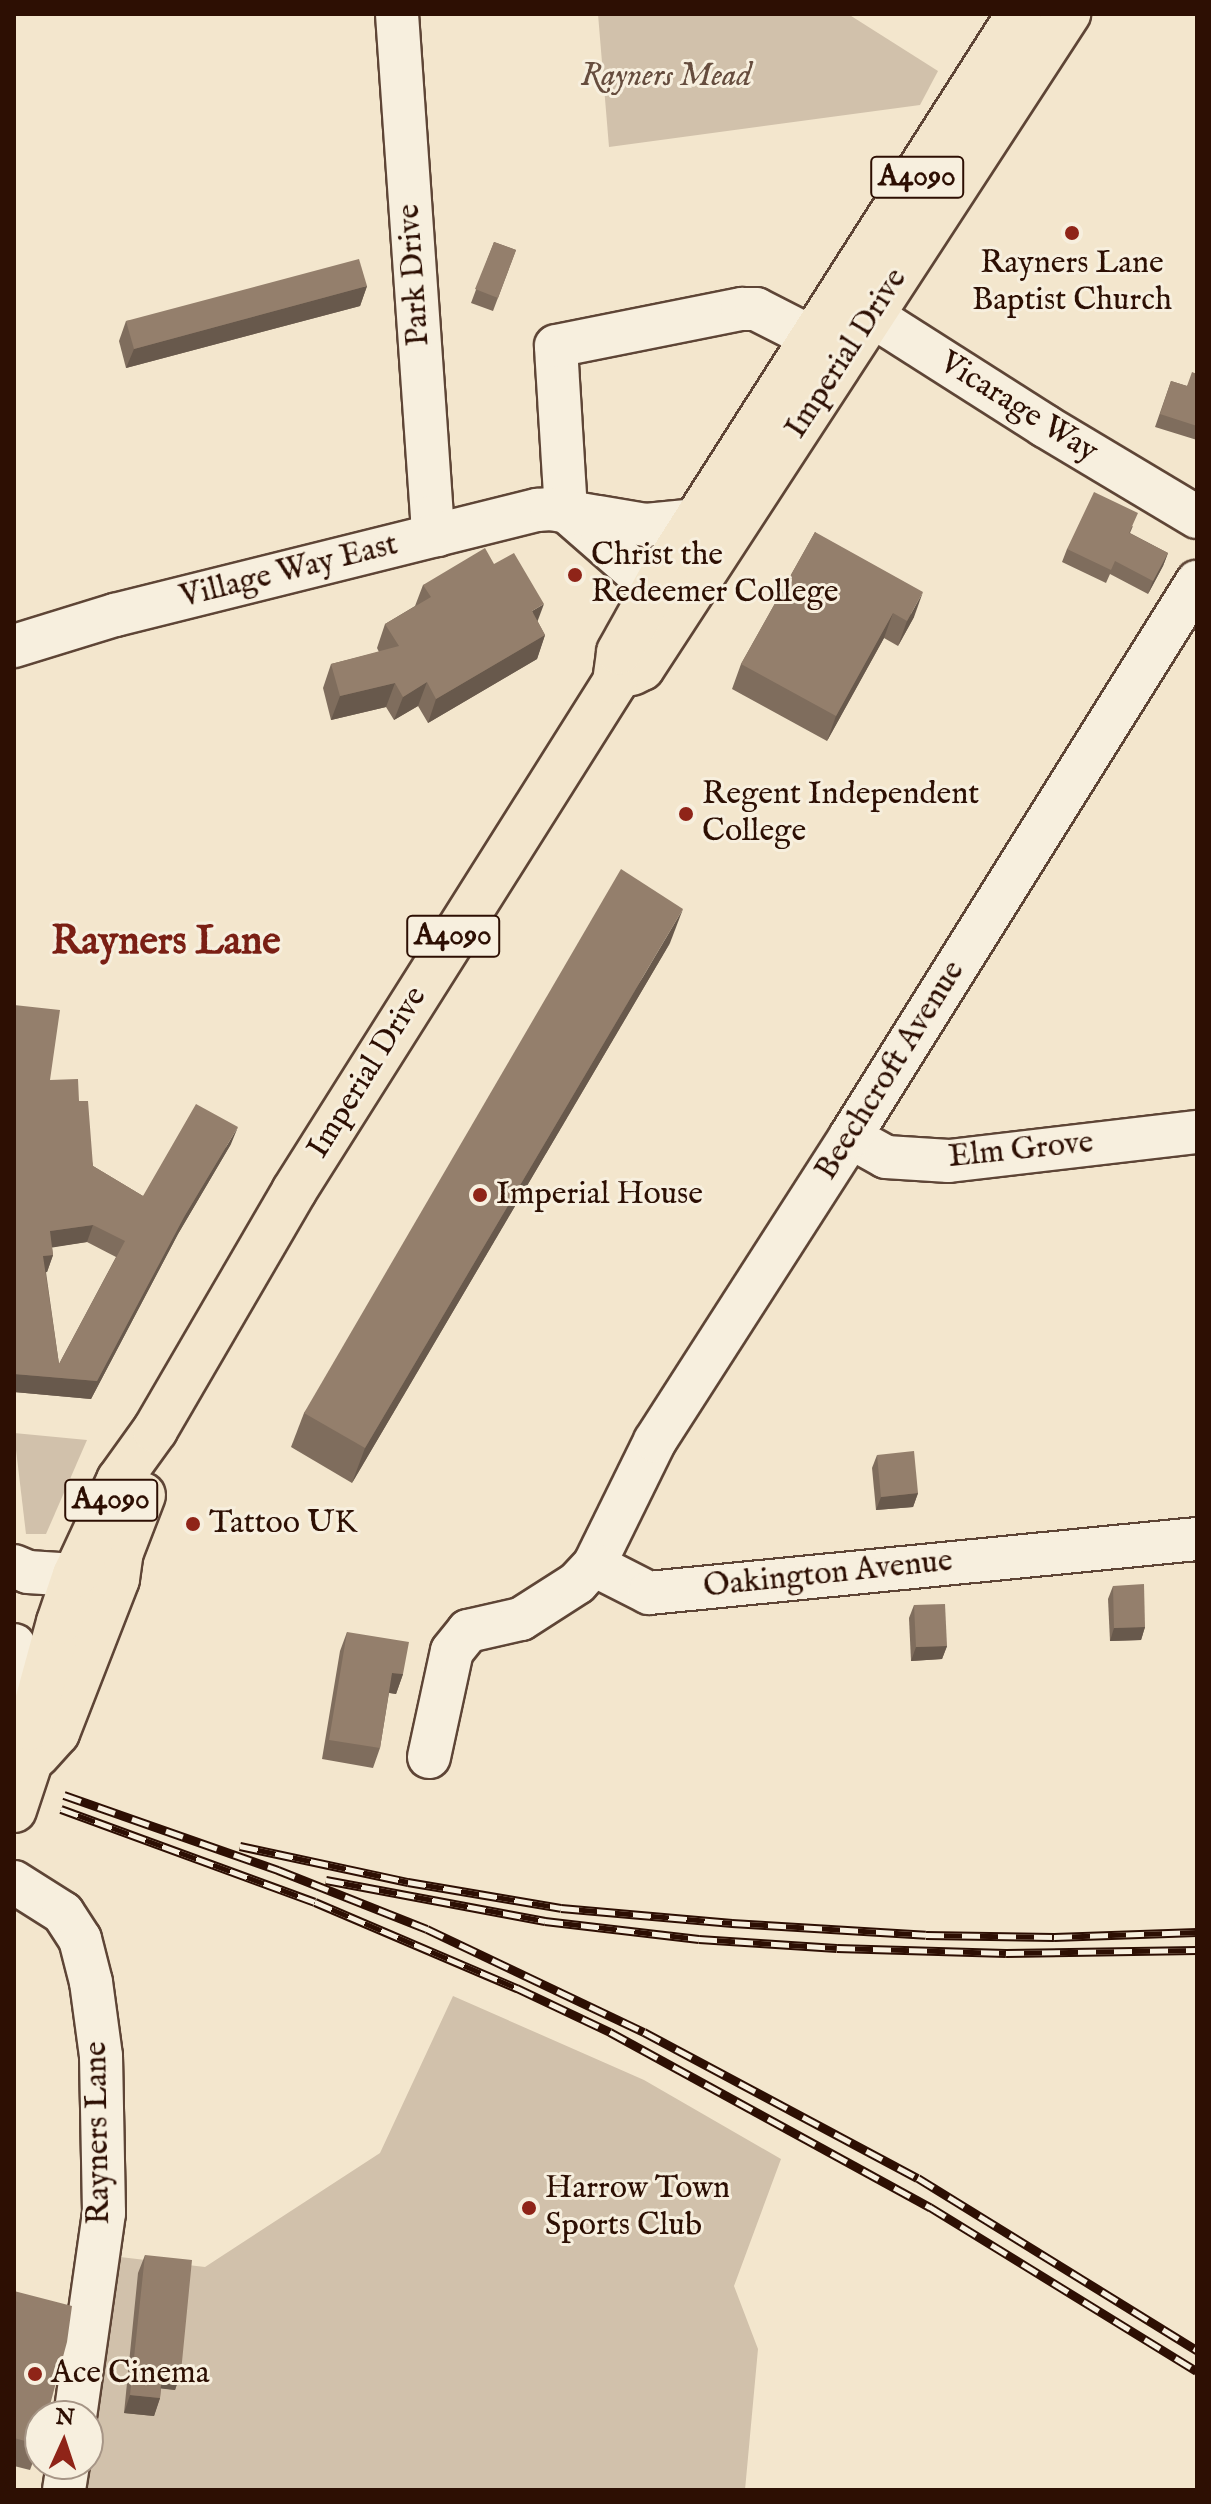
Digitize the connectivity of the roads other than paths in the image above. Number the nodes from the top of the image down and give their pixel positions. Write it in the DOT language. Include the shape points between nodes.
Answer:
graph roads {
  1 [pos="397,14"];
  2 [pos="1019,14"];
  3 [pos="1068,14"];
  4 [pos="857,306"];
  5 [pos="811,337"];
  6 [pos="566,511"];
  7 [pos="1197,517"];
  8 [pos="695,520"];
  9 [pos="437,535"];
  10 [pos="1197,582"];
  11 [pos="661,608"];
  12 [pos="14,646"];
  13 [pos="1197,1132"];
  14 [pos="850,1137"];
  15 [pos="155,1430"];
  16 [pos="1197,1539"];
  17 [pos="121,1552"];
  18 [pos="594,1565"];
  19 [pos="14,1566"];
  20 [pos="75,1575"];
  21 [pos="14,1645"];
  22 [pos="30,1745"];
  23 [pos="429,1757"];
  24 [pos="14,1810"];
  25 [pos="14,1882"];
  26 [pos="77,2400"];
  1 -- 9 [label="street, Park Drive"];
  2 -- 4 [label="main road, Imperial Drive / A4090"];
  3 -- 4 [label="main road, Imperial Drive / A4090"];
  4 -- 5 [label="main road, Imperial Drive / A4090"];
  4 -- 7 [label="street, Vicarage Way"];
  4 -- 11 [label="main road, Imperial Drive / A4090"];
  5 -- 6 [label="street" via="756,309 742,309 556,346"];
  5 -- 8 [label="main road, Imperial Drive / A4090"];
  6 -- 8 [label="street, Village Way East" via="646,525"];
  6 -- 9 [label="street, Village Way East" via="537,510"];
  6 -- 11 [label="street" via="625,561"];
  8 -- 11 [label="main road, Imperial Drive / A4090"];
  9 -- 12 [label="street, Village Way East" via="115,615"];
  10 -- 14 [label="street, Beechcroft Avenue"];
  11 -- 15 [label="main road, Imperial Drive / A4090" via="619,652 615,682 294,1191"];
  13 -- 14 [label="street, Elm Grove" via="949,1161 886,1157"];
  14 -- 18 [label="street, Beechcroft Avenue" via="655,1441"];
  15 -- 17 [label="main road, Imperial Drive / A4090" via="146,1488"];
  15 -- 20 [label="main road, Imperial Drive / A4090" via="119,1480"];
  16 -- 18 [label="street, Oakington Avenue" via="649,1593"];
  17 -- 20 [label="street" via="102,1568"];
  17 -- 22 [label="main road, Imperial Drive / A4090" via="117,1579 57,1733"];
  18 -- 23 [label="street" via="551,1602 521,1619 468,1631 452,1651"];
  19 -- 20 [label="street"];
  20 -- 22 [label="main road, A4090"];
  21 -- 22 [label="street"];
  22 -- 24 [label="main road, A4090"];
  25 -- 26 [label="street, Rayners Lane" via="63,1913 80,1939 101,2056 104,2213"];
}
